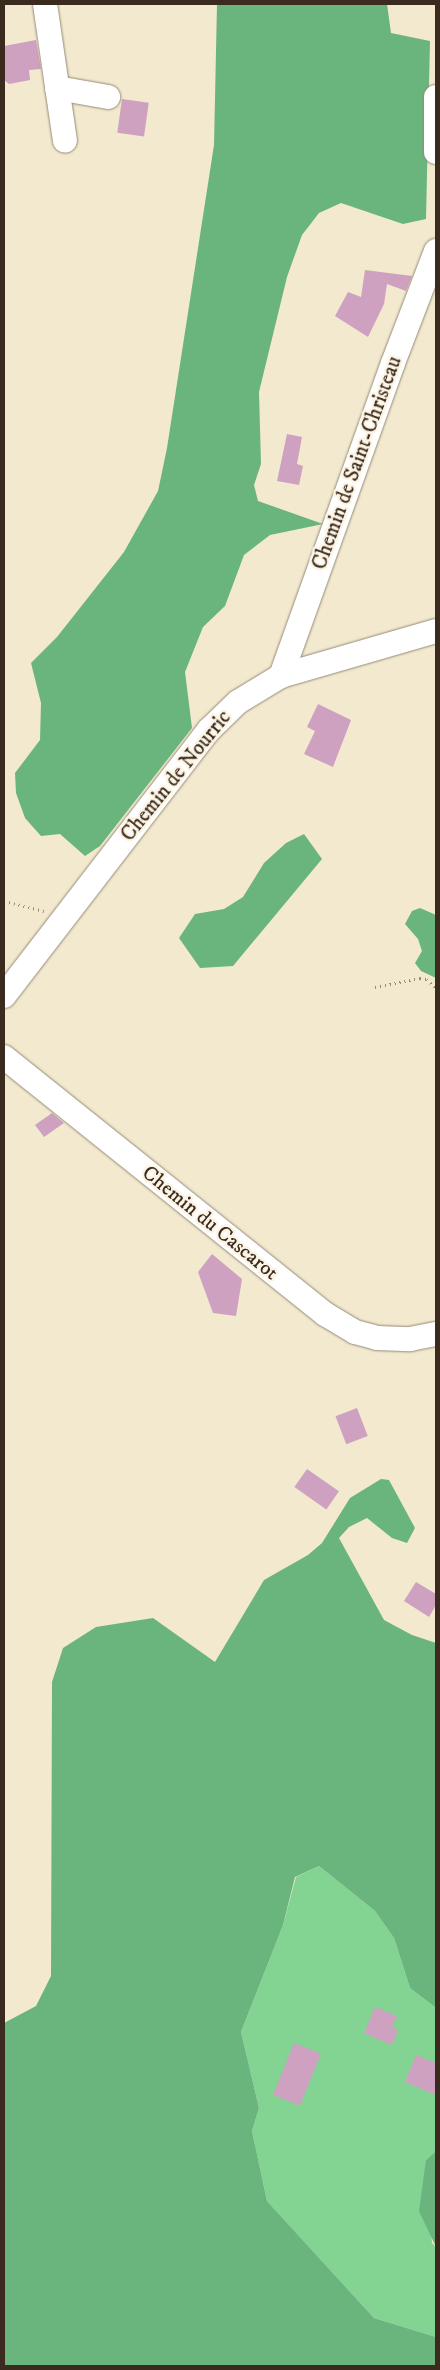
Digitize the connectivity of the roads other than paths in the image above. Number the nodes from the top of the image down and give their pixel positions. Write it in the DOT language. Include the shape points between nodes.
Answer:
graph roads {
  1 [pos="45,4"];
  2 [pos="57,88"];
  3 [pos="108,97"];
  4 [pos="436,97"];
  5 [pos="65,141"];
  6 [pos="436,152"];
  7 [pos="436,251"];
  8 [pos="436,631"];
  9 [pos="281,676"];
  10 [pos="4,996"];
  11 [pos="4,1057"];
  12 [pos="436,1334"];
  1 -- 2 [label="street"];
  2 -- 3 [label="street"];
  2 -- 5 [label="street"];
  4 -- 6 [label="street"];
  7 -- 9 [label="street, Chemin de Saint-Christeau"];
  8 -- 9 [label="street, Chemin de Nourric"];
  9 -- 10 [label="street, Chemin de Nourric" via="238,702 208,730"];
  11 -- 12 [label="street, Chemin du Cascarot" via="325,1314 355,1332 377,1338 410,1339"];
}
